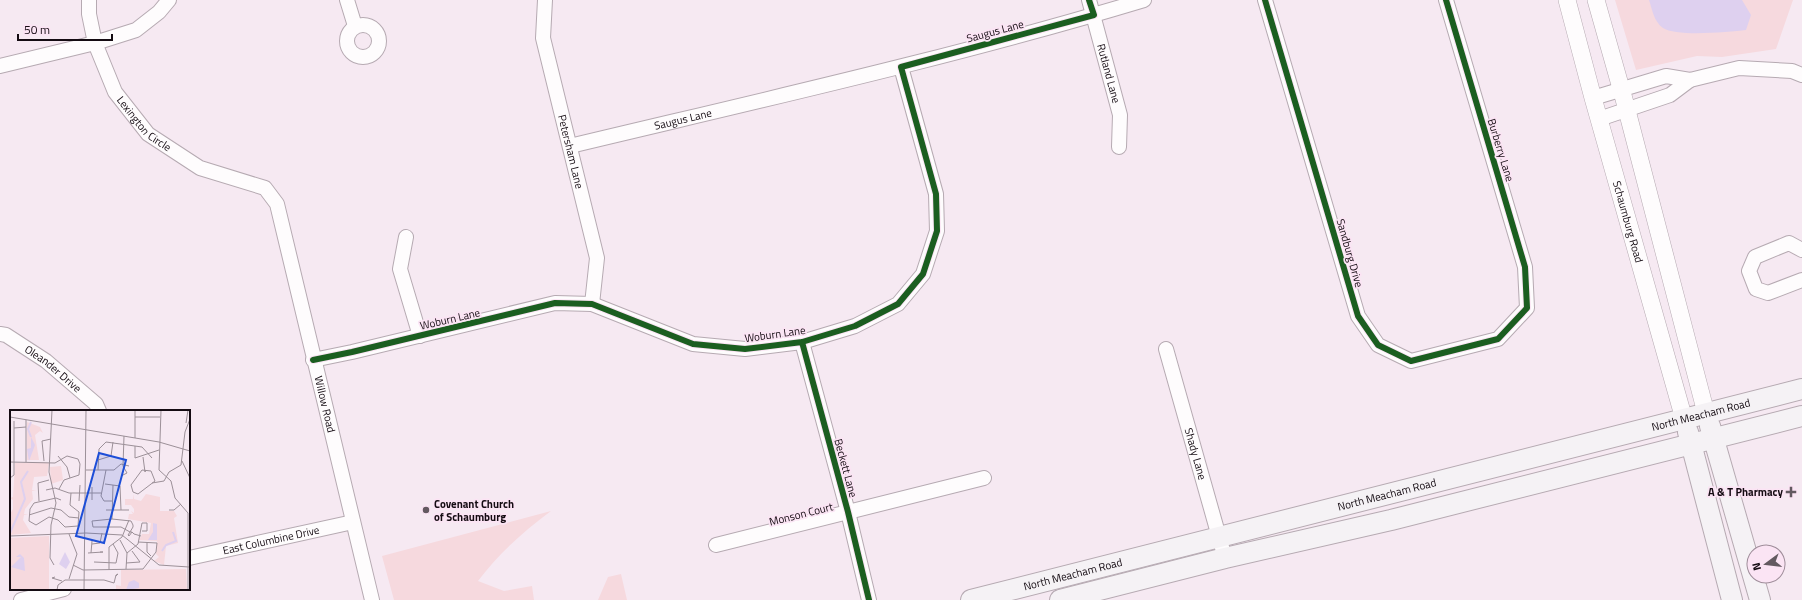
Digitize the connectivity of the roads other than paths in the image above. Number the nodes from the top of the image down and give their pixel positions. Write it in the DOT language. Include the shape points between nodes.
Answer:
graph roads {
  1 [pos="89,0"];
  2 [pos="169,0"];
  3 [pos="347,0"];
  4 [pos="545,0"];
  5 [pos="1089,0"];
  6 [pos="1144,0"];
  7 [pos="1264,0"];
  8 [pos="1446,0"];
  9 [pos="1567,0"];
  10 [pos="1596,0"];
  11 [pos="1094,15"];
  12 [pos="355,26"];
  13 [pos="95,43"];
  14 [pos="0,66"];
  15 [pos="901,67"];
  16 [pos="1802,75"];
  17 [pos="1690,80"];
  18 [pos="1622,90"];
  19 [pos="1593,98"];
  20 [pos="1627,109"];
  21 [pos="1599,119"];
  22 [pos="570,146"];
  23 [pos="1119,147"];
  24 [pos="265,188"];
  25 [pos="406,237"];
  26 [pos="1802,250"];
  27 [pos="1802,280"];
  28 [pos="592,304"];
  29 [pos="1527,308"];
  30 [pos="0,334"];
  31 [pos="420,336"];
  32 [pos="802,342"];
  33 [pos="1166,349"];
  34 [pos="313,360"];
  35 [pos="1802,389"];
  36 [pos="99,410"];
  37 [pos="1706,413"];
  38 [pos="1802,416"];
  39 [pos="1684,419"];
  40 [pos="1713,439"];
  41 [pos="1692,444"];
  42 [pos="984,478"];
  43 [pos="848,512"];
  44 [pos="352,522"];
  45 [pos="1219,536"];
  46 [pos="716,545"];
  47 [pos="190,558"];
  48 [pos="1225,558"];
  49 [pos="60,590"];
  50 [pos="21,600"];
  51 [pos="372,600"];
  52 [pos="869,600"];
  53 [pos="971,600"];
  54 [pos="1060,600"];
  55 [pos="1732,600"];
  56 [pos="1760,600"];
  1 -- 13 [label="street, Lexington Circle"];
  2 -- 13 [label="street" via="159,12 136,30"];
  3 -- 12 [label="street"];
  4 -- 22 [label="street, Petersham Lane" via="543,38"];
  5 -- 11 [label="street, Rutland Lane"];
  6 -- 11 [label="street, Saugus Lane"];
  7 -- 29 [label="street, Sandburg Drive" via="1358,316 1378,345 1411,361 1498,339"];
  8 -- 29 [label="street, Burberry Lane" via="1525,267"];
  9 -- 19 [label="street, Schaumburg Road"];
  10 -- 18 [label="street"];
  11 -- 15 [label="street, Saugus Lane"];
  11 -- 23 [label="street, Rutland Lane" via="1120,115"];
  13 -- 14 [label="street"];
  13 -- 24 [label="street, Lexington Circle" via="115,92 148,134 200,168"];
  15 -- 22 [label="street, Saugus Lane"];
  15 -- 32 [label="street, Woburn Lane" via="936,194 937,231 923,274 898,304 855,326"];
  16 -- 17 [label="street" via="1792,70 1739,68"];
  17 -- 18 [label="street" via="1666,76"];
  17 -- 20 [label="street" via="1670,95"];
  18 -- 19 [label="street"];
  18 -- 20 [label="street"];
  19 -- 21 [label="street, Schaumburg Road"];
  20 -- 21 [label="street"];
  20 -- 37 [label="street"];
  21 -- 39 [label="street, Schaumburg Road"];
  22 -- 28 [label="street, Petersham Lane" via="597,258"];
  24 -- 34 [label="street, Willow Road" via="276,204"];
  25 -- 31 [label="street" via="400,269"];
  26 -- 27 [label="street" via="1789,244 1756,257 1749,270 1756,289 1768,294"];
  28 -- 31 [label="street, Woburn Lane" via="554,303"];
  28 -- 32 [label="street, Woburn Lane" via="693,344 746,349"];
  30 -- 36 [label="street, Oleander Drive" via="6,335 46,362 96,404"];
  31 -- 34 [label="street, Woburn Lane"];
  32 -- 43 [label="street, Beckett Lane"];
  33 -- 45 [label="street, Shady Lane"];
  34 -- 44 [label="street, Willow Road"];
  35 -- 37 [label="main road, North Meacham Road"];
  37 -- 39 [label="main road, North Meacham Road"];
  37 -- 40 [label="main road"];
  38 -- 40 [label="main road, North Meacham Road"];
  39 -- 41 [label="main road, Schaumburg Road"];
  39 -- 45 [label="main road, North Meacham Road"];
  40 -- 41 [label="main road, North Meacham Road"];
  40 -- 56 [label="main road"];
  41 -- 48 [label="main road, North Meacham Road" via="1391,520"];
  41 -- 55 [label="main road, Schaumburg Road"];
  42 -- 43 [label="street, Monson Court"];
  43 -- 46 [label="street, Monson Court"];
  43 -- 52 [label="street, Beckett Lane"];
  44 -- 47 [label="street, East Columbine Drive"];
  44 -- 51 [label="street, Willow Road"];
  45 -- 48 [label="street, Shady Lane"];
  45 -- 53 [label="main road, North Meacham Road"];
  48 -- 54 [label="main road, North Meacham Road"];
  49 -- 50 [label="street"];
}
